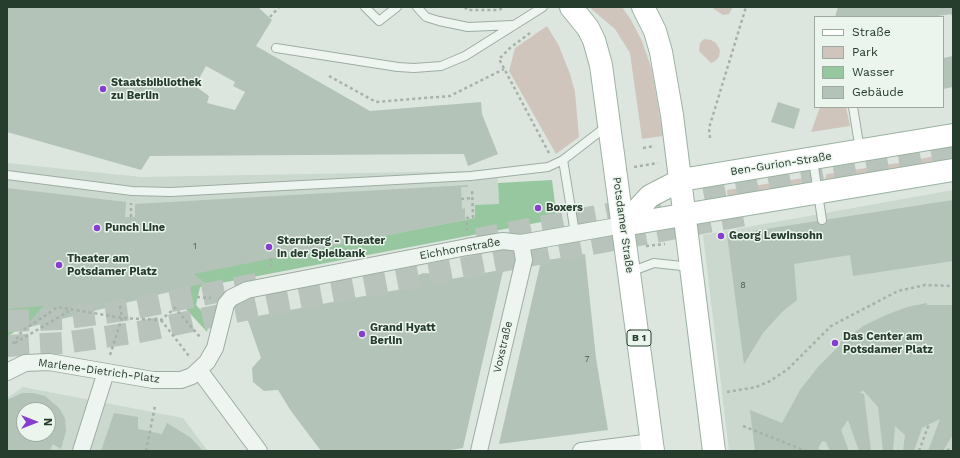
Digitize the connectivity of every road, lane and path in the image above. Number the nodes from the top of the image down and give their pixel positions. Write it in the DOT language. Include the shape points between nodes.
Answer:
graph roads {
  1 [pos="279,7"];
  2 [pos="364,7"];
  3 [pos="397,7"];
  4 [pos="417,7"];
  5 [pos="465,7"];
  6 [pos="504,7"];
  7 [pos="543,7"];
  8 [pos="571,7"];
  9 [pos="644,7"];
  10 [pos="746,7"];
  11 [pos="270,18"];
  12 [pos="514,25"];
  13 [pos="535,29"];
  14 [pos="276,48"];
  15 [pos="504,69"];
  16 [pos="329,76"];
  17 [pos="853,108"];
  18 [pos="609,125"];
  19 [pos="953,135"];
  20 [pos="710,138"];
  21 [pos="657,146"];
  22 [pos="643,148"];
  23 [pos="860,151"];
  24 [pos="813,159"];
  25 [pos="563,160"];
  26 [pos="554,164"];
  27 [pos="953,170"];
  28 [pos="7,175"];
  29 [pos="471,176"];
  30 [pos="680,180"];
  31 [pos="818,192"];
  32 [pos="472,198"];
  33 [pos="461,199"];
  34 [pos="685,214"];
  35 [pos="466,219"];
  36 [pos="822,220"];
  37 [pos="624,225"];
  38 [pos="574,233"];
  39 [pos="521,243"];
  40 [pos="665,244"];
  41 [pos="639,247"];
  42 [pos="691,267"];
  43 [pos="630,272"];
  44 [pos="953,286"];
  45 [pos="236,295"];
  46 [pos="197,297"];
  47 [pos="212,298"];
  48 [pos="120,306"];
  49 [pos="70,310"];
  50 [pos="122,318"];
  51 [pos="161,320"];
  52 [pos="200,337"];
  53 [pos="184,350"];
  54 [pos="108,365"];
  55 [pos="198,370"];
  56 [pos="7,372"];
  57 [pos="723,393"];
  58 [pos="155,406"];
  59 [pos="929,424"];
  60 [pos="742,426"];
  61 [pos="653,446"];
  62 [pos="953,449"];
  63 [pos="81,451"];
  64 [pos="146,451"];
  65 [pos="259,451"];
  66 [pos="479,451"];
  67 [pos="580,451"];
  68 [pos="714,451"];
  69 [pos="806,451"];
  70 [pos="919,451"];
  71 [pos="941,451"];
  1 -- 11 [label="path"];
  2 -- 3 [label="lane" via="379,21"];
  4 -- 12 [label="lane" via="426,17 439,22 468,27"];
  5 -- 6 [label="path" via="467,10 499,10"];
  7 -- 12 [label="lane"];
  8 -- 18 [label="main road, Potsdamer Straße / B 1" via="588,28 598,52"];
  9 -- 30 [label="main road" via="655,32 664,66"];
  10 -- 20 [label="path" via="709,128"];
  12 -- 14 [label="lane" via="465,56 429,67 398,67"];
  13 -- 15 [label="path" via="499,60"];
  15 -- 16 [label="path" via="450,96 376,102"];
  15 -- 26 [label="path"];
  17 -- 23 [label="lane"];
  18 -- 25 [label="lane"];
  18 -- 37 [label="main road, Potsdamer Straße / B 1"];
  19 -- 23 [label="main road, Ben-Gurion-Straße"];
  21 -- 22 [label="path"];
  23 -- 24 [label="main road, Ben-Gurion-Straße"];
  24 -- 30 [label="main road, Ben-Gurion-Straße"];
  24 -- 31 [label="lane"];
  25 -- 26 [label="lane"];
  25 -- 38 [label="lane"];
  26 -- 29 [label="lane" via="548,167"];
  27 -- 31 [label="main road"];
  28 -- 29 [label="lane" via="132,190 171,192"];
  29 -- 32 [label="path"];
  30 -- 34 [label="main road"];
  30 -- 37 [label="main road, Ben-Gurion-Straße" via="650,196"];
  31 -- 34 [label="main road"];
  31 -- 36 [label="lane"];
  32 -- 33 [label="path"];
  32 -- 35 [label="path" via="473,217"];
  34 -- 37 [label="main road, Eichhornstraße"];
  34 -- 42 [label="main road"];
  37 -- 38 [label="street, Eichhornstraße"];
  37 -- 43 [label="main road, Potsdamer Straße / B 1"];
  38 -- 39 [label="street, Eichhornstraße"];
  39 -- 45 [label="street, Eichhornstraße" via="503,241 258,287"];
  39 -- 66 [label="street, Voxstraße" via="524,260"];
  40 -- 41 [label="path"];
  42 -- 43 [label="lane" via="654,263"];
  42 -- 68 [label="main road"];
  43 -- 61 [label="main road, Potsdamer Straße / B 1"];
  44 -- 57 [label="path" via="925,286 898,291 831,326 788,368 770,381 756,387"];
  45 -- 55 [label="street, Marlene-Dietrich-Platz" via="226,304 215,348 207,362"];
  46 -- 47 [label="path"];
  48 -- 50 [label="path"];
  49 -- 49 [label="path" via="51,320 13,344 22,331 58,307"];
  49 -- 50 [label="path"];
  50 -- 51 [label="path"];
  50 -- 54 [label="path"];
  51 -- 52 [label="path" via="175,308"];
  51 -- 53 [label="path"];
  54 -- 55 [label="street, Marlene-Dietrich-Platz" via="162,381 181,380"];
  54 -- 56 [label="street, Marlene-Dietrich-Platz" via="29,362"];
  54 -- 63 [label="street"];
  55 -- 65 [label="street"];
  58 -- 64 [label="path"];
  59 -- 70 [label="path"];
  60 -- 69 [label="path"];
  61 -- 67 [label="street"];
  62 -- 71 [label="path"];
}
